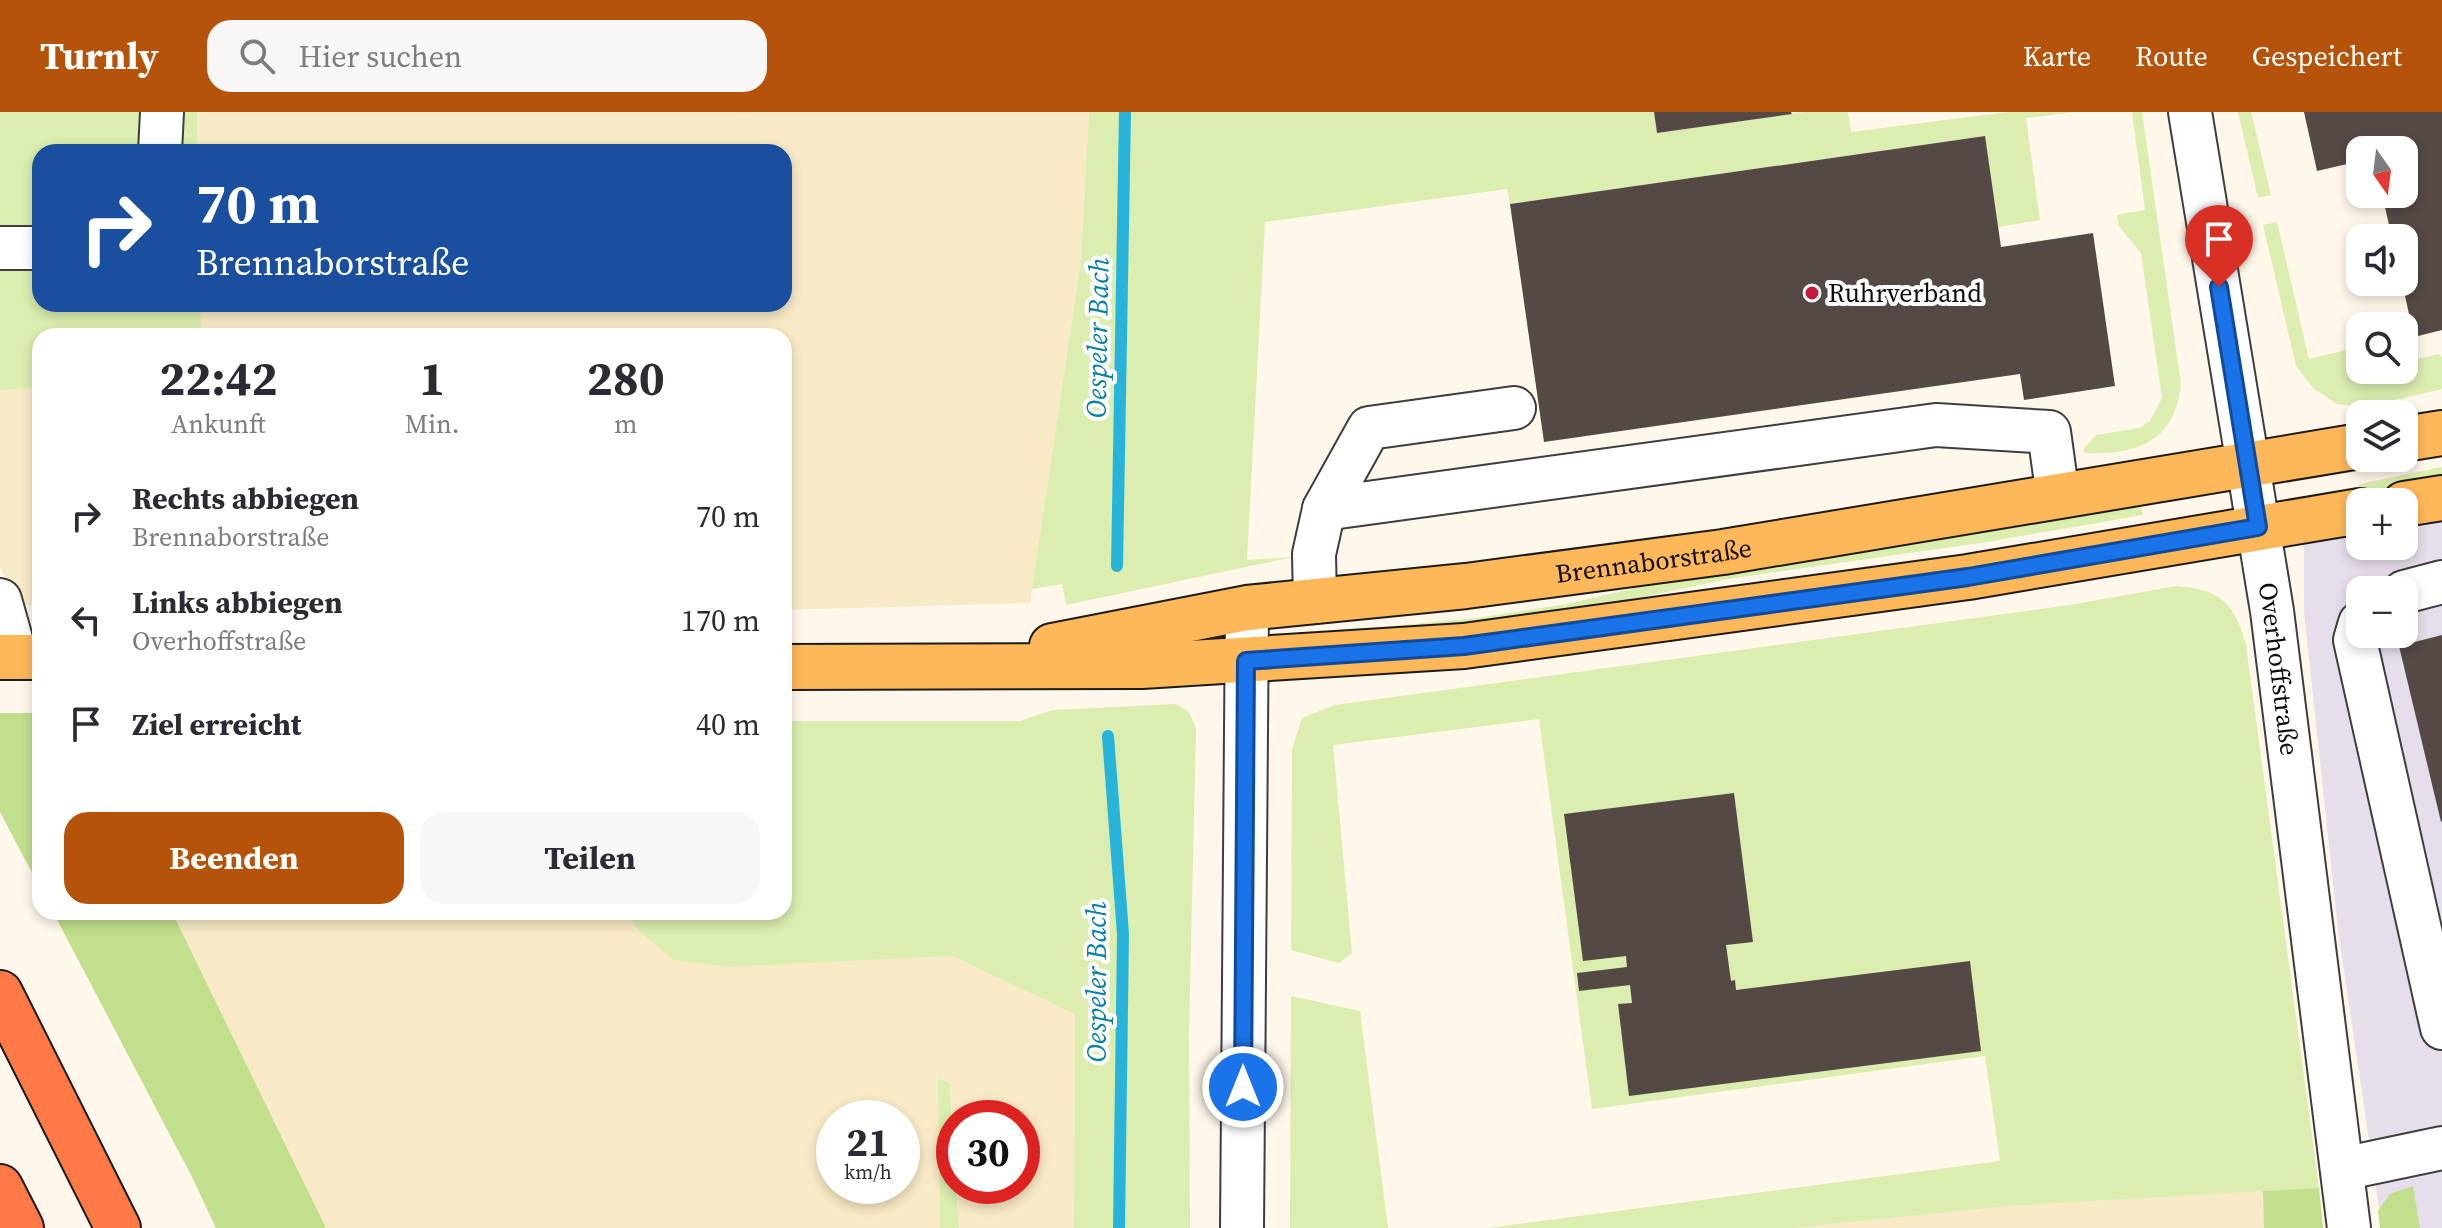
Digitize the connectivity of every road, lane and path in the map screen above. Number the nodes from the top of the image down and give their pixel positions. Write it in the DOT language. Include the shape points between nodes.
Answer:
graph roads {
  1 [pos="162,112"];
  2 [pos="2190,112"];
  3 [pos="160,144"];
  4 [pos="0,248"];
  5 [pos="32,248"];
  6 [pos="1514,408"];
  7 [pos="2442,433"];
  8 [pos="2418,437"];
  9 [pos="2346,448"];
  10 [pos="2249,465"];
  11 [pos="2058,497"];
  12 [pos="2442,498"];
  13 [pos="2418,502"];
  14 [pos="1324,509"];
  15 [pos="2346,513"];
  16 [pos="2258,527"];
  17 [pos="2442,582"];
  18 [pos="2418,588"];
  19 [pos="0,600"];
  20 [pos="1315,602"];
  21 [pos="1247,608"];
  22 [pos="2357,648"];
  23 [pos="19,657"];
  24 [pos="1246,661"];
  25 [pos="792,667"];
  26 [pos="948,667"];
  27 [pos="0,993"];
  28 [pos="2442,1028"];
  29 [pos="2442,1148"];
  30 [pos="2342,1169"];
  31 [pos="0,1187"];
  32 [pos="21,1228"];
  33 [pos="118,1228"];
  34 [pos="1242,1228"];
  35 [pos="2349,1228"];
  1 -- 3 [label="street"];
  2 -- 10 [label="street, Overhoffstraße"];
  4 -- 5 [label="street"];
  6 -- 14 [label="street" via="1369,428"];
  7 -- 8 [label="main road"];
  9 -- 10 [label="main road, Brennaborstraße"];
  10 -- 11 [label="main road, Brennaborstraße"];
  10 -- 16 [label="street, Overhoffstraße"];
  11 -- 14 [label="street" via="2049,432 1936,425"];
  11 -- 20 [label="main road, Brennaborstraße" via="1723,552"];
  12 -- 13 [label="main road"];
  14 -- 20 [label="street" via="1314,554"];
  15 -- 16 [label="main road, Brennaborstraße"];
  16 -- 24 [label="main road, Brennaborstraße" via="1968,577 1464,646"];
  16 -- 30 [label="street, Overhoffstraße"];
  17 -- 18 [label="street"];
  19 -- 23 [label="street"];
  20 -- 21 [label="main road, Brennaborstraße"];
  21 -- 24 [label="street"];
  21 -- 26 [label="main road, Brennaborstraße"];
  22 -- 28 [label="street"];
  24 -- 26 [label="main road, Brennaborstraße"];
  24 -- 34 [label="street"];
  25 -- 26 [label="main road, Brennaborstraße"];
  27 -- 33 [label="highway"];
  29 -- 30 [label="street"];
  30 -- 35 [label="street, Overhoffstraße"];
  31 -- 32 [label="highway"];
}
